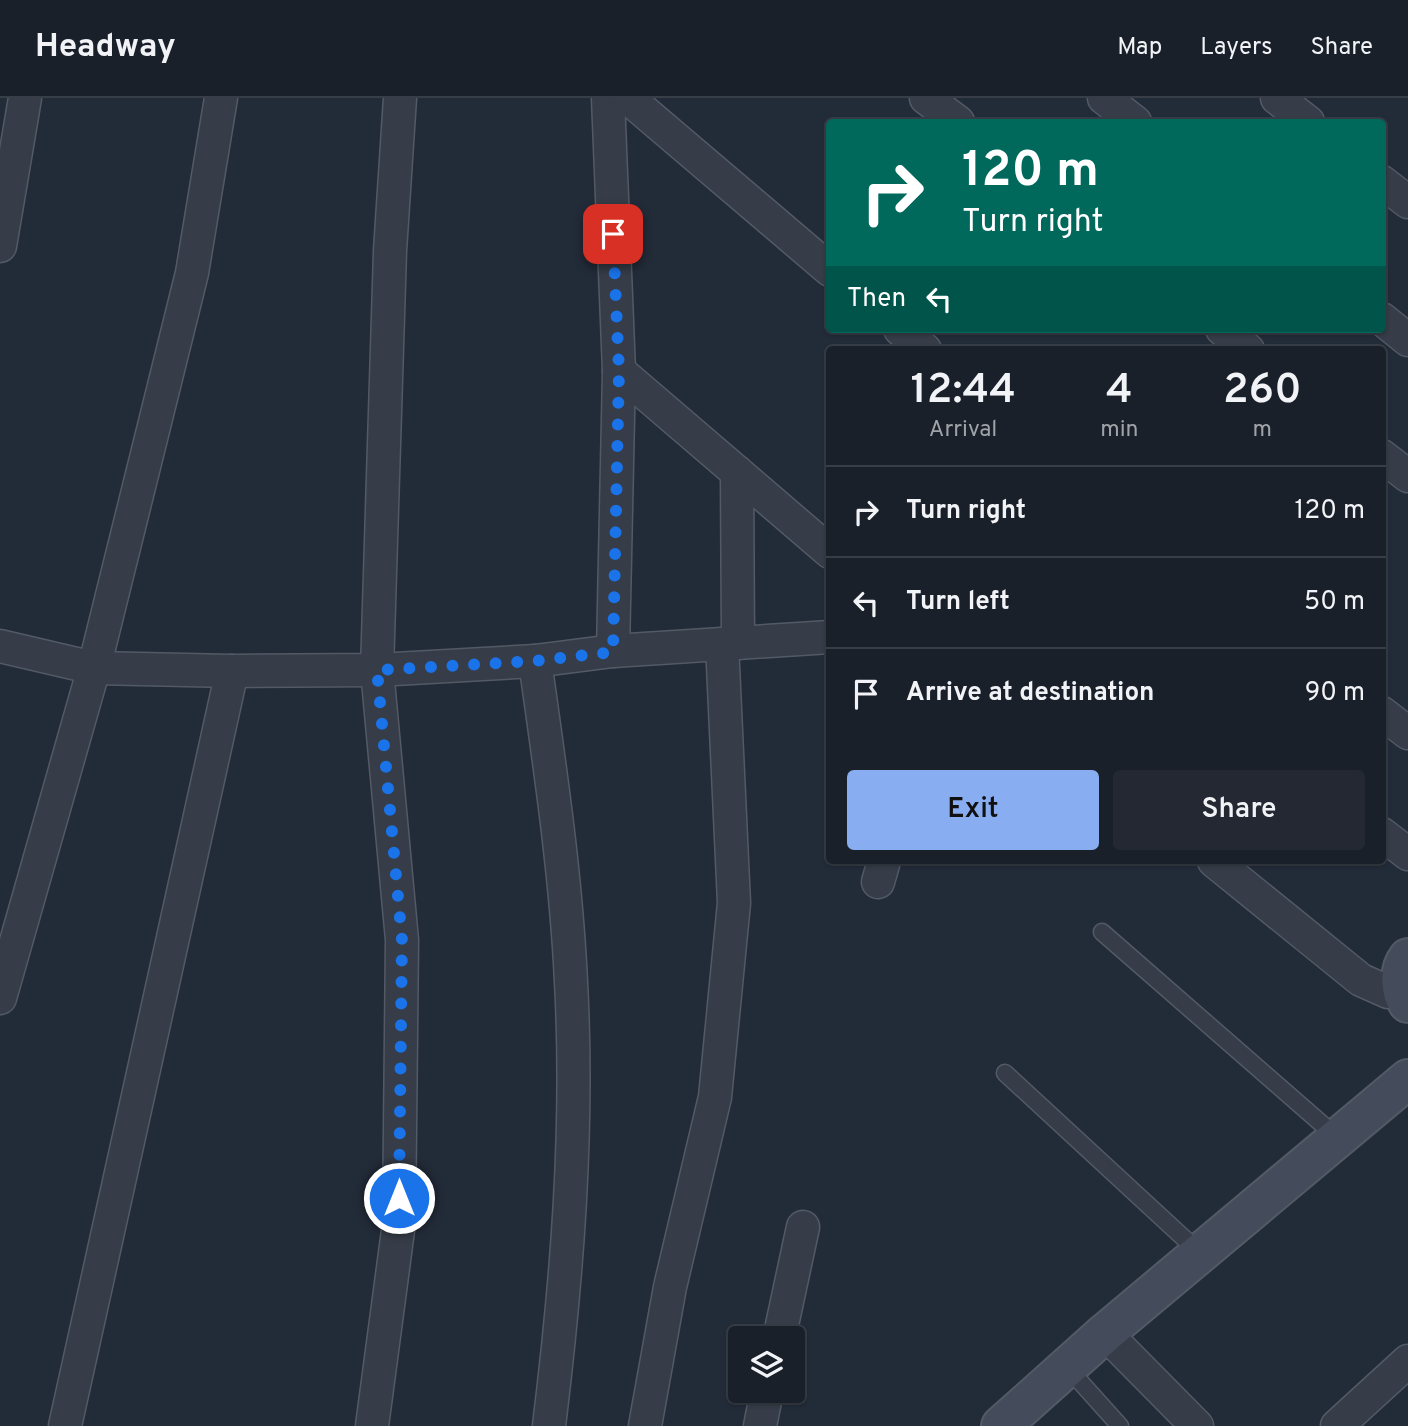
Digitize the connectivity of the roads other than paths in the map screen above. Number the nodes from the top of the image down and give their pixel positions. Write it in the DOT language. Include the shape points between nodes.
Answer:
graph roads {
  1 [pos="221,98"];
  2 [pos="400,98"];
  3 [pos="608,98"];
  4 [pos="628,98"];
  5 [pos="926,98"];
  6 [pos="1104,98"];
  7 [pos="1277,98"];
  8 [pos="19,100"];
  9 [pos="954,119"];
  10 [pos="1131,119"];
  11 [pos="1304,119"];
  12 [pos="1386,185"];
  13 [pos="1408,202"];
  14 [pos="0,246"];
  15 [pos="826,267"];
  16 [pos="1386,322"];
  17 [pos="905,333"];
  18 [pos="1227,333"];
  19 [pos="1408,340"];
  20 [pos="920,346"];
  21 [pos="1243,346"];
  22 [pos="619,371"];
  23 [pos="1386,459"];
  24 [pos="737,472"];
  25 [pos="1408,476"];
  26 [pos="826,549"];
  27 [pos="826,637"];
  28 [pos="730,644"];
  29 [pos="0,646"];
  30 [pos="613,652"];
  31 [pos="535,661"];
  32 [pos="94,668"];
  33 [pos="377,670"];
  34 [pos="232,671"];
  35 [pos="1386,716"];
  36 [pos="1408,733"];
  37 [pos="1386,837"];
  38 [pos="1408,854"];
  39 [pos="1218,864"];
  40 [pos="1102,932"];
  41 [pos="1406,985"];
  42 [pos="0,998"];
  43 [pos="1005,1073"];
  44 [pos="1408,1079"];
  45 [pos="1338,1138"];
  46 [pos="803,1227"];
  47 [pos="1200,1253"];
  48 [pos="782,1326"];
  49 [pos="1105,1332"];
  50 [pos="1408,1362"];
  51 [pos="1067,1367"];
  52 [pos="765,1403"];
  53 [pos="65,1426"];
  54 [pos="372,1426"];
  55 [pos="549,1426"];
  56 [pos="645,1426"];
  57 [pos="760,1426"];
  58 [pos="1001,1426"];
  59 [pos="1119,1426"];
  60 [pos="1197,1426"];
  61 [pos="1337,1426"];
  1 -- 32 [label="street" via="192,273"];
  2 -- 33 [label="street" via="390,251"];
  3 -- 22 [label="street"];
  4 -- 15 [label="street"];
  5 -- 9 [label="street"];
  6 -- 10 [label="street"];
  7 -- 11 [label="street"];
  8 -- 14 [label="street"];
  12 -- 13 [label="street"];
  16 -- 19 [label="street"];
  17 -- 20 [label="street"];
  18 -- 21 [label="street"];
  22 -- 24 [label="street"];
  22 -- 30 [label="street"];
  23 -- 25 [label="street"];
  24 -- 26 [label="street"];
  24 -- 28 [label="street"];
  27 -- 28 [label="street"];
  28 -- 30 [label="street"];
  28 -- 56 [label="street" via="734,903 721,1042 715,1097 670,1287"];
  29 -- 32 [label="street"];
  30 -- 31 [label="street"];
  31 -- 33 [label="street"];
  31 -- 55 [label="street" via="556,813 571,981 574,1104 560,1333"];
  32 -- 34 [label="street"];
  32 -- 42 [label="street"];
  33 -- 34 [label="street"];
  33 -- 54 [label="street" via="402,940 399,1223"];
  34 -- 53 [label="street"];
  35 -- 36 [label="street"];
  37 -- 38 [label="street"];
  39 -- 41 [label="street" via="1361,980 1388,992"];
  40 -- 45 [label="lane"];
  43 -- 47 [label="lane"];
  44 -- 45 [label="street"];
  45 -- 47 [label="street"];
  46 -- 48 [label="street"];
  47 -- 49 [label="street"];
  49 -- 51 [label="street"];
  49 -- 60 [label="street"];
  50 -- 61 [label="street"];
  51 -- 58 [label="street"];
  51 -- 59 [label="lane"];
  52 -- 57 [label="street"];
}
